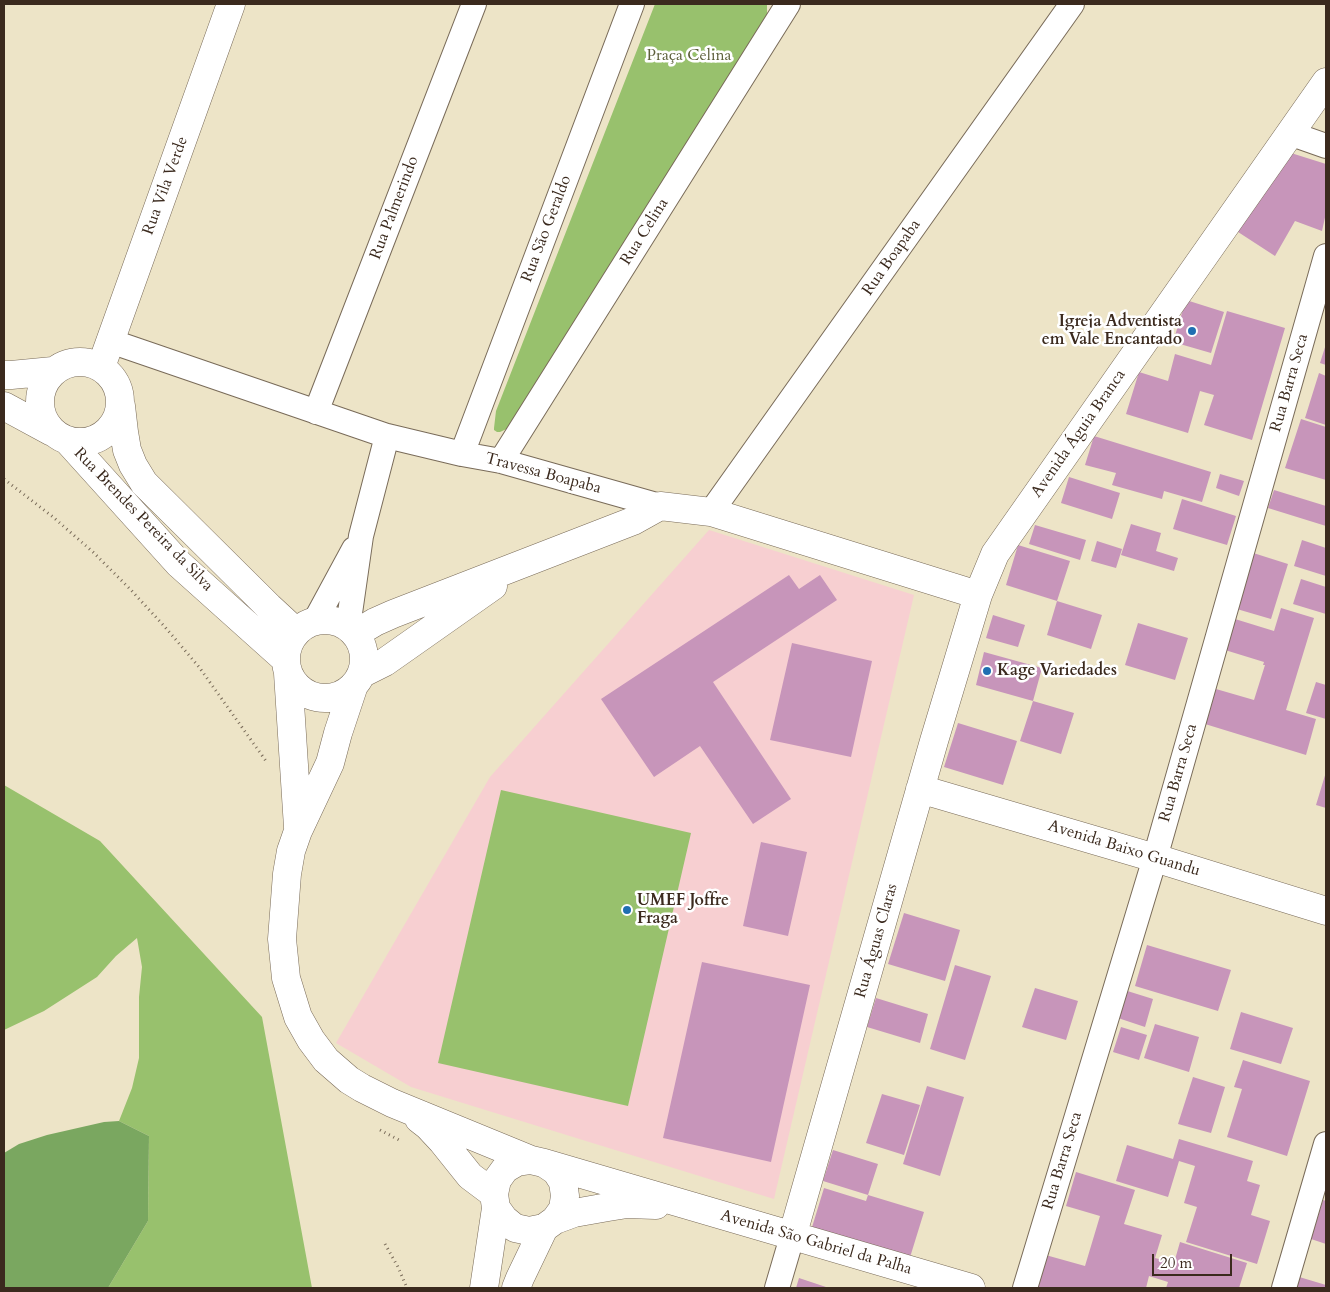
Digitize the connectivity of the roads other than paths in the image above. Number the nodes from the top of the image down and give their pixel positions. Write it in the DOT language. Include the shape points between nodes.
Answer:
graph roads {
  1 [pos="231,4"];
  2 [pos="474,4"];
  3 [pos="632,4"];
  4 [pos="788,4"];
  5 [pos="1072,4"];
  6 [pos="1326,82"];
  7 [pos="1289,133"];
  8 [pos="1326,146"];
  9 [pos="1326,256"];
  10 [pos="110,341"];
  11 [pos="101,368"];
  12 [pos="53,372"];
  13 [pos="4,375"];
  14 [pos="4,406"];
  15 [pos="121,406"];
  16 [pos="316,412"];
  17 [pos="387,436"];
  18 [pos="60,437"];
  19 [pos="462,454"];
  20 [pos="501,461"];
  21 [pos="660,506"];
  22 [pos="711,512"];
  23 [pos="361,536"];
  24 [pos="529,561"];
  25 [pos="978,595"];
  26 [pos="306,626"];
  27 [pos="359,628"];
  28 [pos="286,666"];
  29 [pos="357,679"];
  30 [pos="920,789"];
  31 [pos="298,831"];
  32 [pos="1155,858"];
  33 [pos="1326,911"];
  34 [pos="392,1103"];
  35 [pos="1326,1144"];
  36 [pos="538,1162"];
  37 [pos="495,1201"];
  38 [pos="690,1206"];
  39 [pos="549,1224"];
  40 [pos="792,1237"];
  41 [pos="484,1288"];
  42 [pos="516,1288"];
  43 [pos="777,1288"];
  44 [pos="971,1288"];
  45 [pos="1025,1288"];
  46 [pos="1284,1288"];
  1 -- 10 [label="main road, Rua Vila Verde"];
  2 -- 16 [label="street, Rua Palmerindo"];
  3 -- 19 [label="street, Rua São Geraldo"];
  4 -- 20 [label="street, Rua Celina"];
  5 -- 22 [label="street, Rua Boapaba"];
  6 -- 7 [label="main road, Avenida Águia Branca"];
  7 -- 8 [label="street"];
  7 -- 25 [label="main road, Avenida Águia Branca" via="995,554"];
  9 -- 32 [label="street, Rua Barra Seca"];
  10 -- 11 [label="main road, Rua Vila Verde"];
  10 -- 16 [label="street, Travessa Boapaba"];
  11 -- 12 [label="main road" via="85,362 68,364"];
  11 -- 15 [label="main road" via="113,377"];
  12 -- 13 [label="main road"];
  12 -- 18 [label="main road" via="43,385 39,402 42,418"];
  14 -- 18 [label="main road, Rua Brendes Pereira da Silva"];
  15 -- 18 [label="main road" via="115,423 103,437 86,443"];
  15 -- 26 [label="main road, Rua Brendes Pereira da Silva" via="127,450 144,483 269,607"];
  16 -- 17 [label="street, Travessa Boapaba"];
  17 -- 19 [label="street, Travessa Boapaba"];
  17 -- 23 [label="street"];
  18 -- 28 [label="main road, Rua Brendes Pereira da Silva" via="179,564"];
  19 -- 20 [label="street, Travessa Boapaba"];
  20 -- 21 [label="street, Travessa Boapaba"];
  21 -- 22 [label="main road, Travessa Boapaba"];
  21 -- 24 [label="main road" via="633,521"];
  22 -- 25 [label="main road, Travessa Boapaba"];
  23 -- 26 [label="street"];
  23 -- 27 [label="street"];
  24 -- 27 [label="main road"];
  24 -- 29 [label="main road"];
  25 -- 30 [label="main road, Rua Águas Claras"];
  26 -- 27 [label="main road" via="327,619"];
  26 -- 28 [label="main road" via="288,644"];
  27 -- 29 [label="main road" via="364,660"];
  28 -- 29 [label="main road" via="296,686 309,695 325,698 341,695"];
  28 -- 31 [label="main road"];
  29 -- 31 [label="main road" via="330,763"];
  30 -- 32 [label="main road, Avenida Baixo Guandu"];
  30 -- 40 [label="main road, Rua Águas Claras"];
  31 -- 34 [label="main road" via="287,874 282,939 286,978 298,1017 326,1060 349,1080"];
  32 -- 33 [label="main road, Avenida Baixo Guandu"];
  32 -- 45 [label="street, Rua Barra Seca"];
  34 -- 36 [label="main road"];
  34 -- 37 [label="main road" via="428,1126"];
  35 -- 46 [label="street"];
  36 -- 37 [label="main road" via="517,1162 506,1169 497,1180"];
  36 -- 38 [label="main road, Avenida São Gabriel da Palha"];
  36 -- 39 [label="main road" via="556,1171 563,1182 563,1209"];
  37 -- 39 [label="main road" via="504,1220 515,1228 529,1231"];
  37 -- 41 [label="main road"];
  38 -- 39 [label="main road, Avenida São Gabriel da Palha" via="627,1204 574,1213"];
  38 -- 40 [label="main road, Avenida São Gabriel da Palha"];
  39 -- 42 [label="main road"];
  40 -- 43 [label="street, Rua Águas Claras"];
  40 -- 44 [label="main road, Avenida São Gabriel da Palha"];
}
